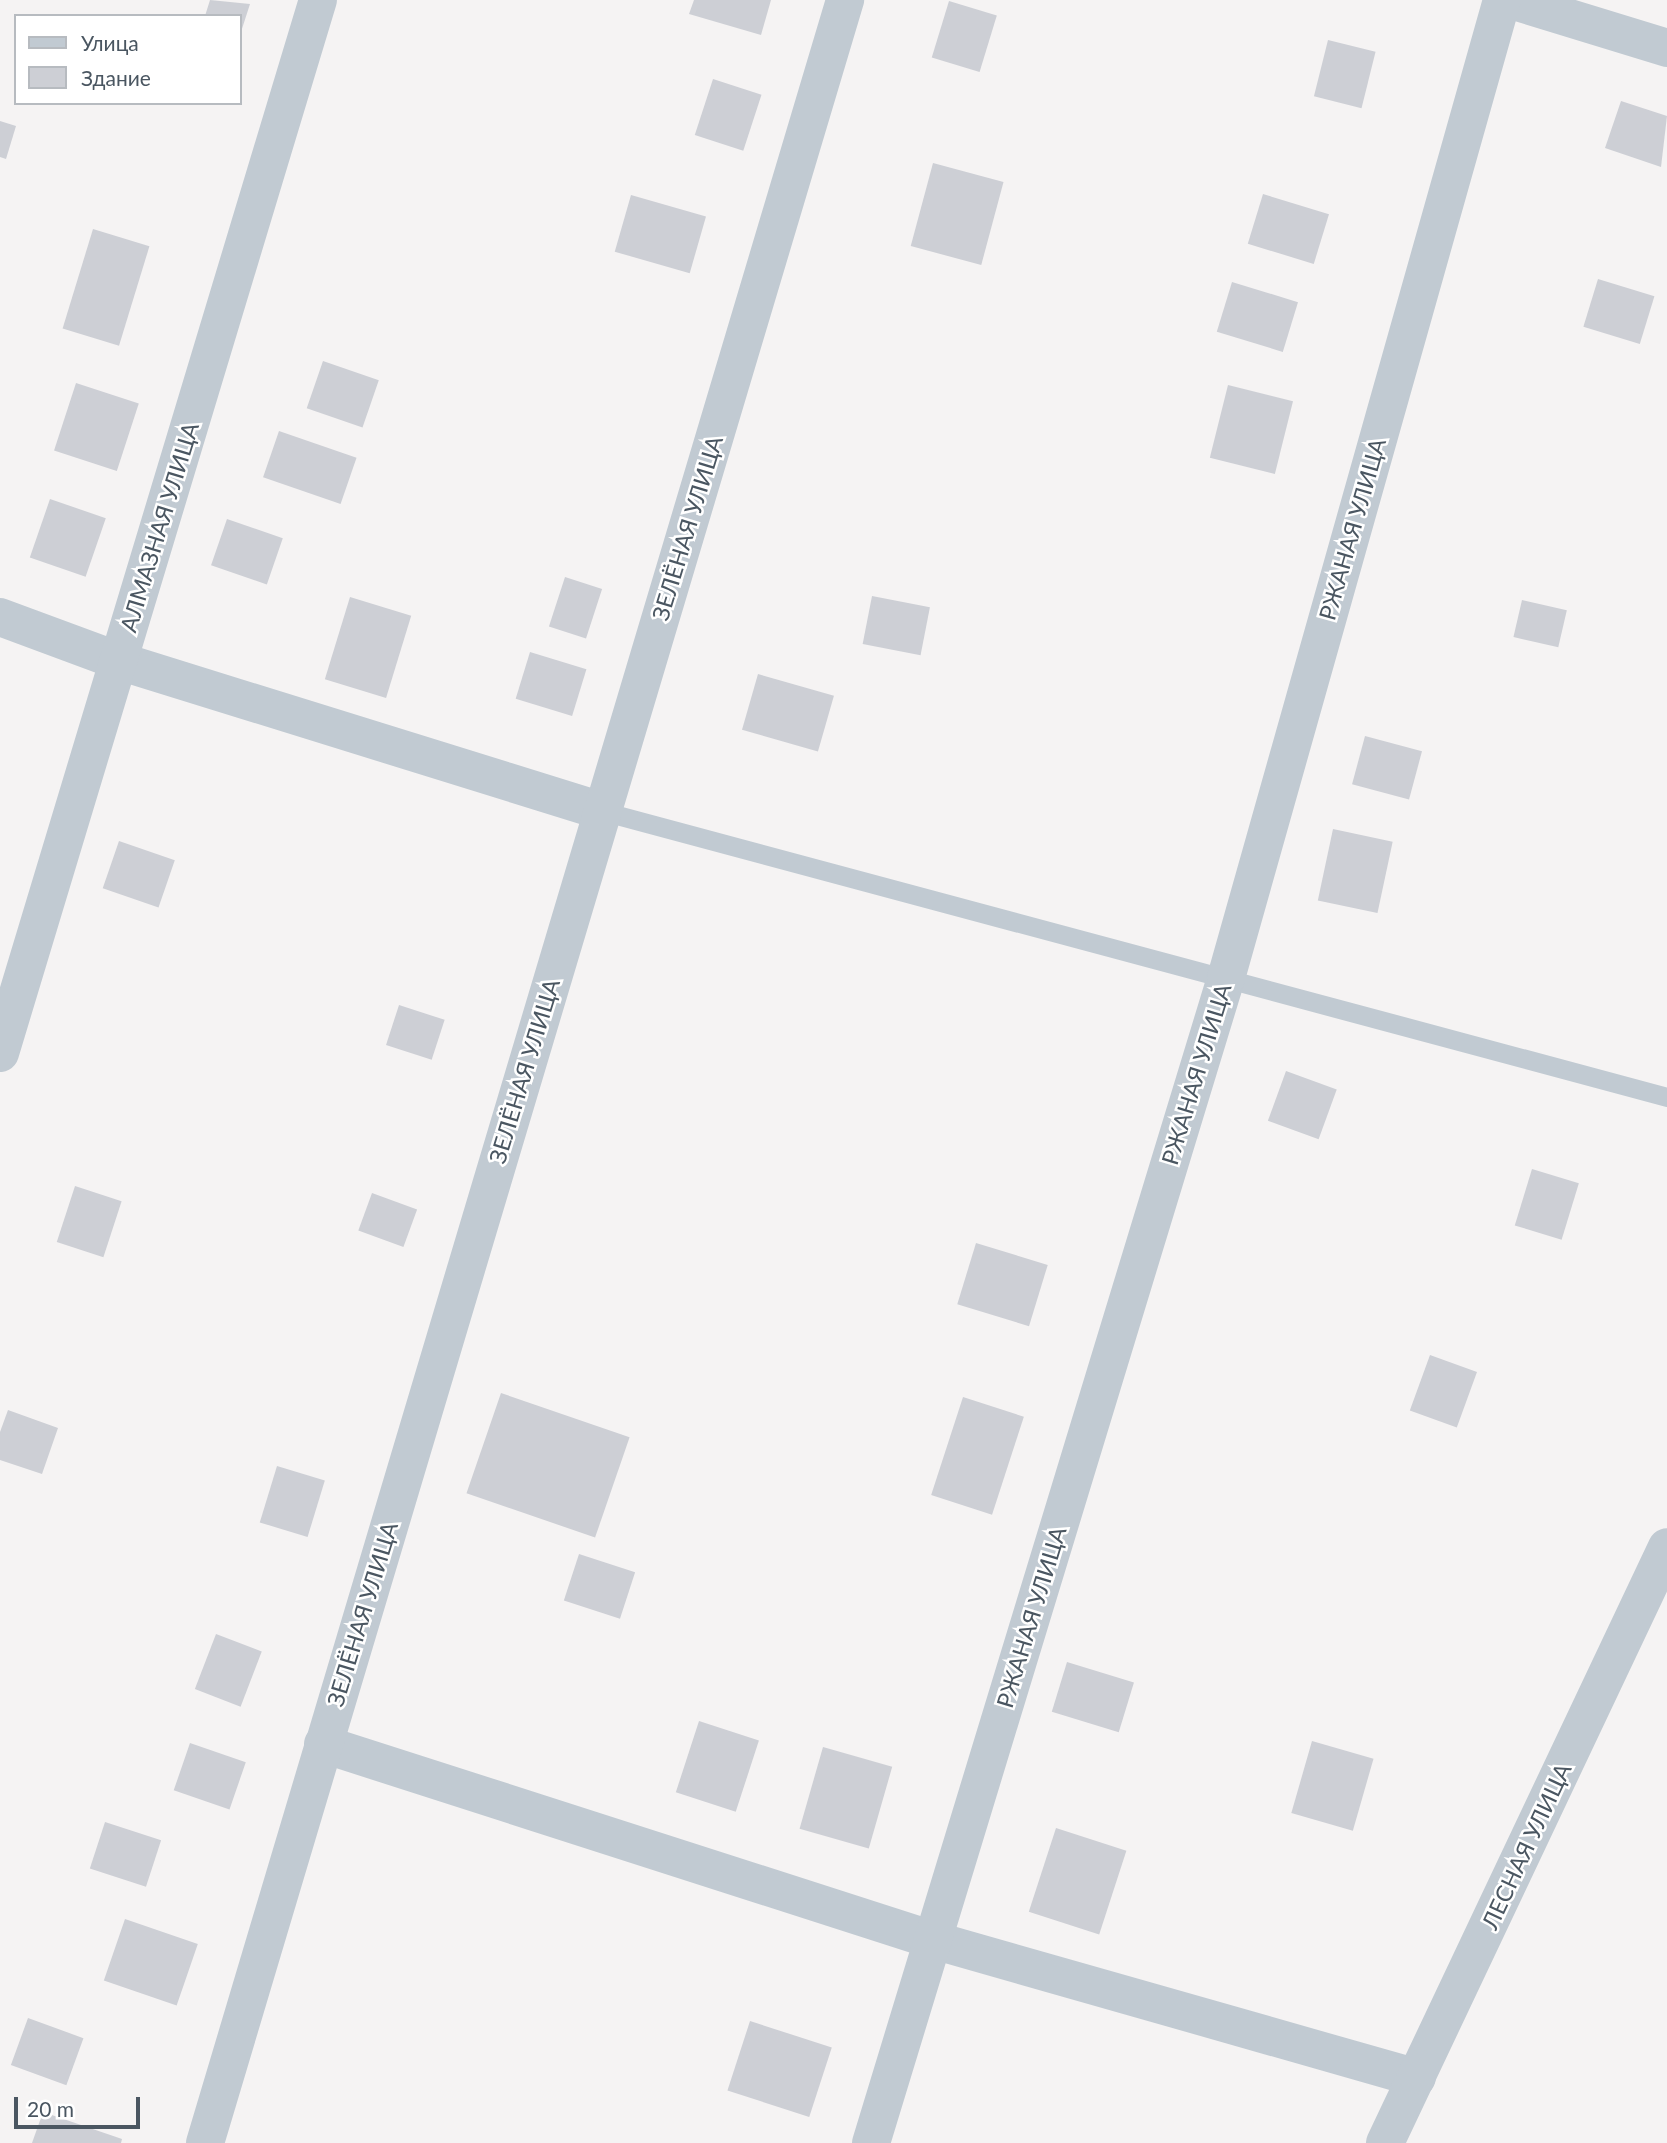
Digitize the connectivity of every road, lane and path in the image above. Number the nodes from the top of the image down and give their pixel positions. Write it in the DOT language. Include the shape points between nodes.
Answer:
graph roads {
  1 [pos="318,0"];
  2 [pos="845,0"];
  3 [pos="1502,0"];
  4 [pos="1511,0"];
  5 [pos="1667,48"];
  6 [pos="0,617"];
  7 [pos="119,661"];
  8 [pos="602,811"];
  9 [pos="1226,978"];
  10 [pos="0,1054"];
  11 [pos="1667,1097"];
  12 [pos="1667,1548"];
  13 [pos="323,1744"];
  14 [pos="933,1940"];
  15 [pos="1417,2078"];
  16 [pos="205,2143"];
  17 [pos="871,2143"];
  18 [pos="1385,2143"];
  1 -- 7 [label="street, АЛМАЗНАЯ УЛИЦА"];
  2 -- 8 [label="street, ЗЕЛЁНАЯ УЛИЦА"];
  3 -- 9 [label="street, РЖАНАЯ УЛИЦА"];
  4 -- 5 [label="street"];
  6 -- 7 [label="street"];
  7 -- 8 [label="street"];
  7 -- 10 [label="street, АЛМАЗНАЯ УЛИЦА"];
  8 -- 9 [label="lane"];
  8 -- 13 [label="street, ЗЕЛЁНАЯ УЛИЦА"];
  9 -- 11 [label="lane"];
  9 -- 14 [label="street, РЖАНАЯ УЛИЦА"];
  12 -- 15 [label="street, ЛЕСНАЯ УЛИЦА"];
  13 -- 14 [label="street"];
  13 -- 16 [label="street, ЗЕЛЁНАЯ УЛИЦА"];
  14 -- 15 [label="street"];
  14 -- 17 [label="street, РЖАНАЯ УЛИЦА"];
  15 -- 18 [label="street, ЛЕСНАЯ УЛИЦА"];
}
